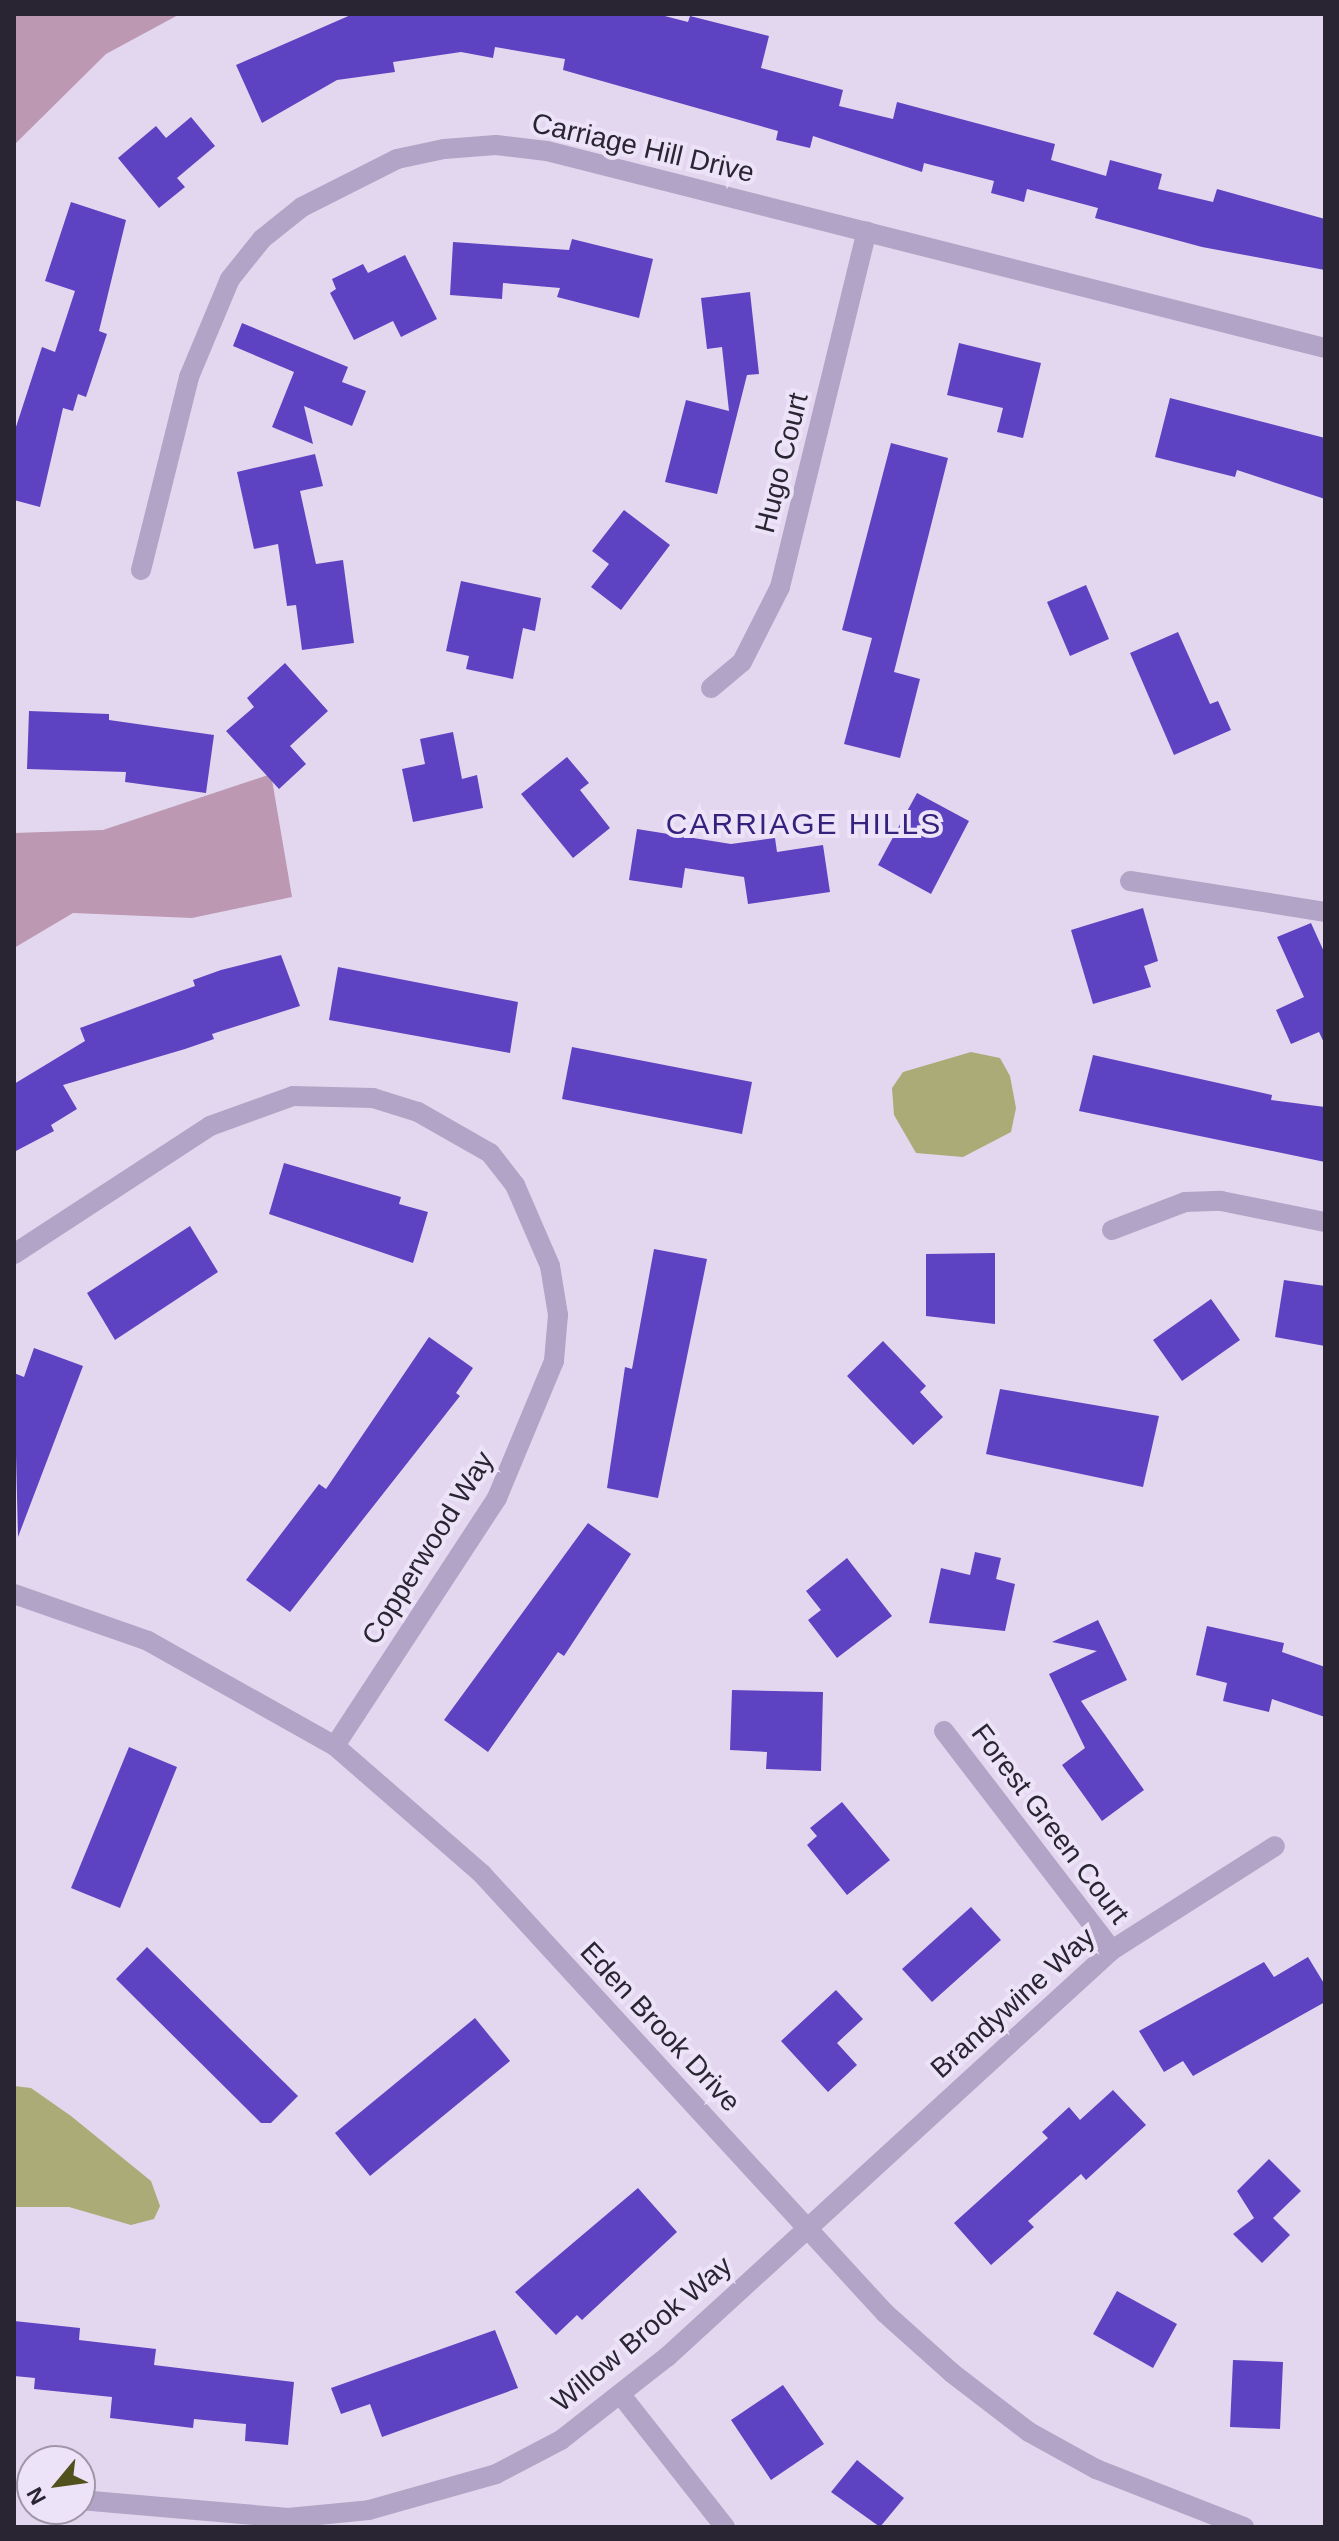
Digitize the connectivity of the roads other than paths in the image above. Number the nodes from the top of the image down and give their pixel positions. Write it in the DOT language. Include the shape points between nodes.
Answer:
graph roads {
  1 [pos="867,231"];
  2 [pos="1325,348"];
  3 [pos="141,570"];
  4 [pos="711,688"];
  5 [pos="1130,881"];
  6 [pos="1325,912"];
  7 [pos="1325,1222"];
  8 [pos="1112,1230"];
  9 [pos="14,1254"];
  10 [pos="14,1594"];
  11 [pos="944,1731"];
  12 [pos="335,1746"];
  13 [pos="1275,1846"];
  14 [pos="1112,1950"];
  15 [pos="806,2227"];
  16 [pos="621,2395"];
  17 [pos="96,2501"];
  18 [pos="725,2527"];
  19 [pos="1244,2527"];
  1 -- 2 [label="street, Carriage Hill Drive"];
  1 -- 3 [label="street, Carriage Hill Drive" via="547,151 496,145 397,159 349,179 262,239 230,279 189,377"];
  1 -- 4 [label="street, Hugo Court" via="780,587 742,662"];
  5 -- 6 [label="street"];
  7 -- 8 [label="street" via="1221,1201 1185,1202"];
  9 -- 12 [label="street, Copperwood Way" via="210,1126 293,1096 373,1098 418,1112 490,1153 515,1185 550,1266 558,1315 554,1361 497,1498"];
  10 -- 12 [label="street, Eden Brook Drive" via="148,1641"];
  11 -- 14 [label="street, Forest Green Court"];
  12 -- 15 [label="street, Eden Brook Drive" via="482,1874"];
  13 -- 14 [label="street, Brandywine Way"];
  14 -- 15 [label="street, Brandywine Way"];
  15 -- 16 [label="street, Willow Brook Way"];
  15 -- 19 [label="street, Eden Brook Drive" via="885,2313 1029,2432 1096,2469"];
  16 -- 17 [label="street, Willow Brook Way" via="561,2440 496,2474 369,2510 273,2518"];
  16 -- 18 [label="street"];
}
